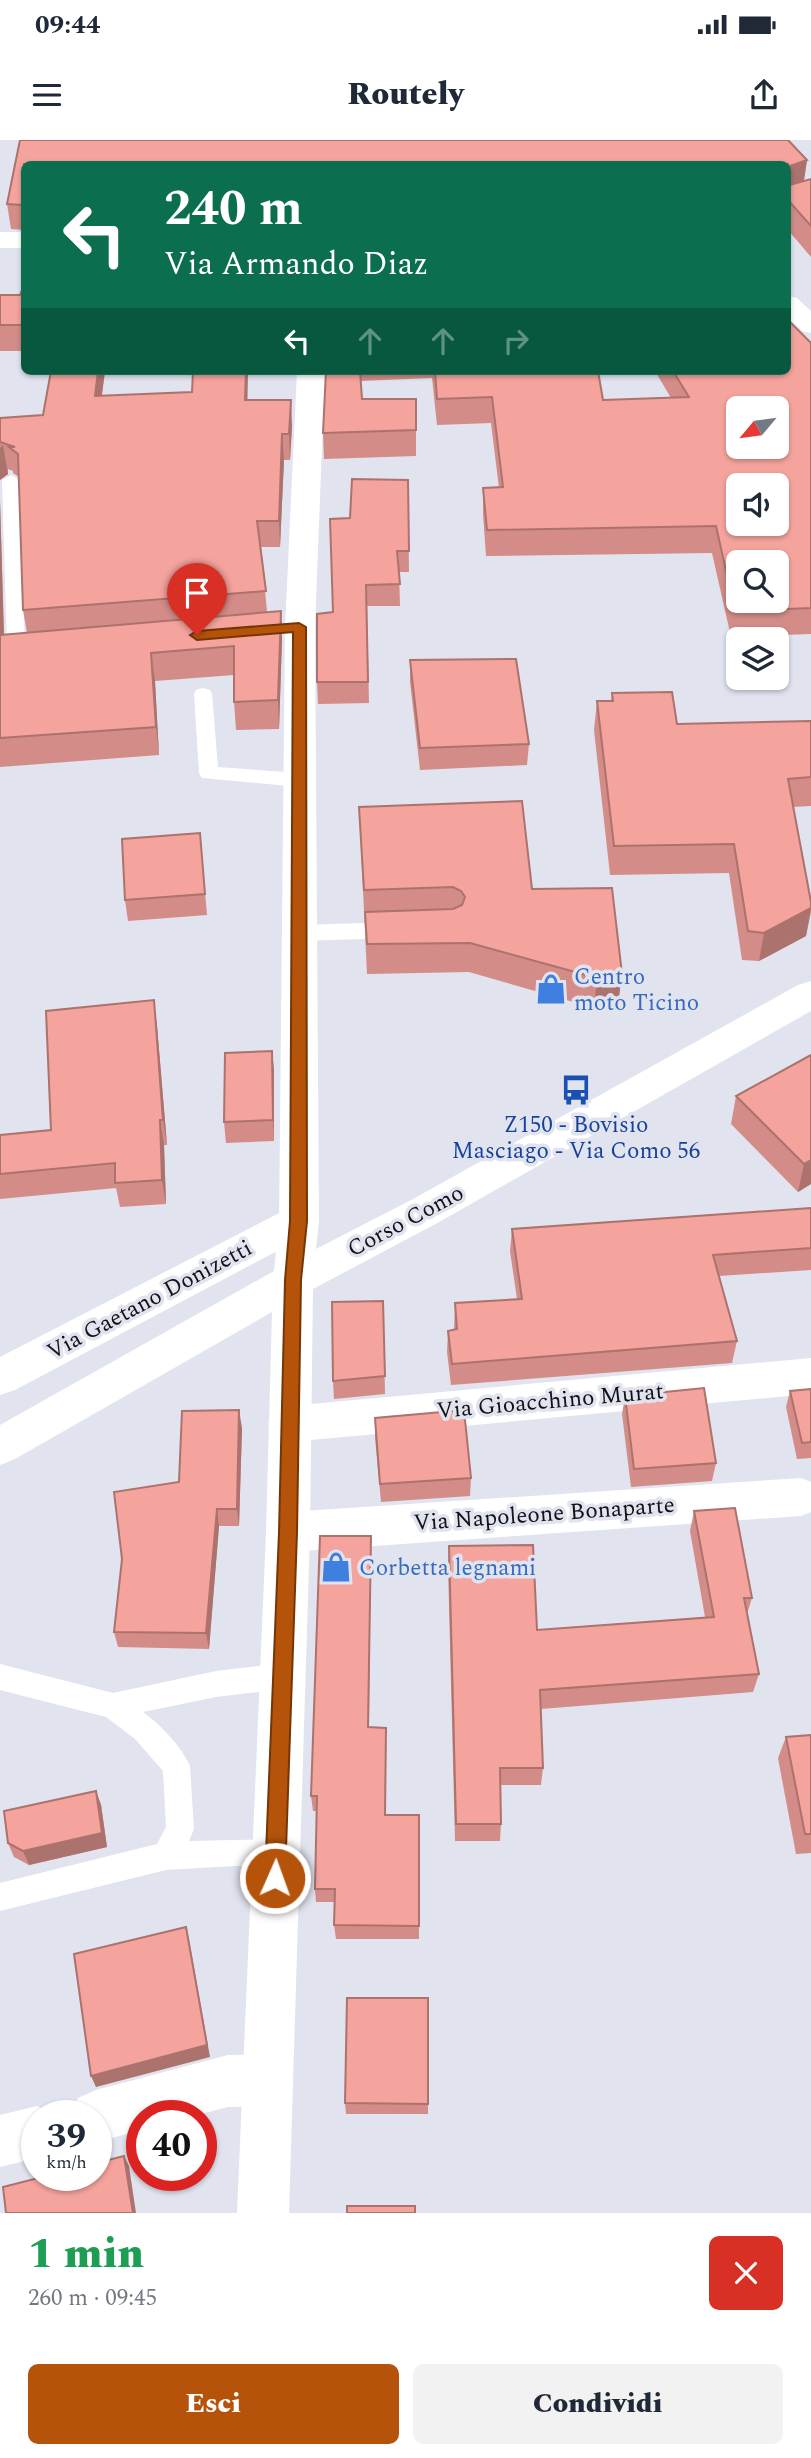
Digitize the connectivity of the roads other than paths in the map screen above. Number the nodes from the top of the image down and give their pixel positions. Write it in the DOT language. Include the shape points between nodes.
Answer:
graph roads {
  1 [pos="0,240"];
  2 [pos="21,240"];
  3 [pos="791,307"];
  4 [pos="811,325"];
  5 [pos="312,375"];
  6 [pos="11,480"];
  7 [pos="20,649"];
  8 [pos="203,694"];
  9 [pos="299,780"];
  10 [pos="424,929"];
  11 [pos="299,933"];
  12 [pos="811,994"];
  13 [pos="299,1221"];
  14 [pos="293,1280"];
  15 [pos="811,1376"];
  16 [pos="0,1377"];
  17 [pos="289,1424"];
  18 [pos="0,1446"];
  19 [pos="801,1497"];
  20 [pos="288,1532"];
  21 [pos="282,1676"];
  22 [pos="0,1677"];
  23 [pos="113,1706"];
  24 [pos="276,1853"];
  25 [pos="166,1856"];
  26 [pos="0,1897"];
  27 [pos="267,2080"];
  28 [pos="112,2112"];
  29 [pos="21,2136"];
  30 [pos="0,2141"];
  31 [pos="263,2213"];
  1 -- 2 [label="street"];
  3 -- 4 [label="street"];
  5 -- 9 [label="street" via="286,628"];
  6 -- 7 [label="lane"];
  8 -- 9 [label="lane" via="209,772"];
  9 -- 11 [label="street"];
  10 -- 11 [label="lane"];
  11 -- 13 [label="street"];
  12 -- 14 [label="street, Corso Como"];
  13 -- 14 [label="street"];
  13 -- 16 [label="street, Via Gaetano Donizetti"];
  14 -- 17 [label="street"];
  14 -- 18 [label="street, Corso Como"];
  15 -- 17 [label="street, Via Gioacchino Murat"];
  17 -- 20 [label="street"];
  19 -- 20 [label="street, Via Napoleone Bonaparte"];
  20 -- 21 [label="street"];
  21 -- 23 [label="lane" via="216,1684"];
  21 -- 24 [label="street"];
  22 -- 23 [label="lane"];
  23 -- 25 [label="lane" via="145,1730 176,1766 180,1829"];
  24 -- 25 [label="lane"];
  24 -- 27 [label="street"];
  25 -- 26 [label="lane"];
  27 -- 28 [label="street" via="228,2081"];
  27 -- 31 [label="street"];
  29 -- 30 [label="street"];
}
